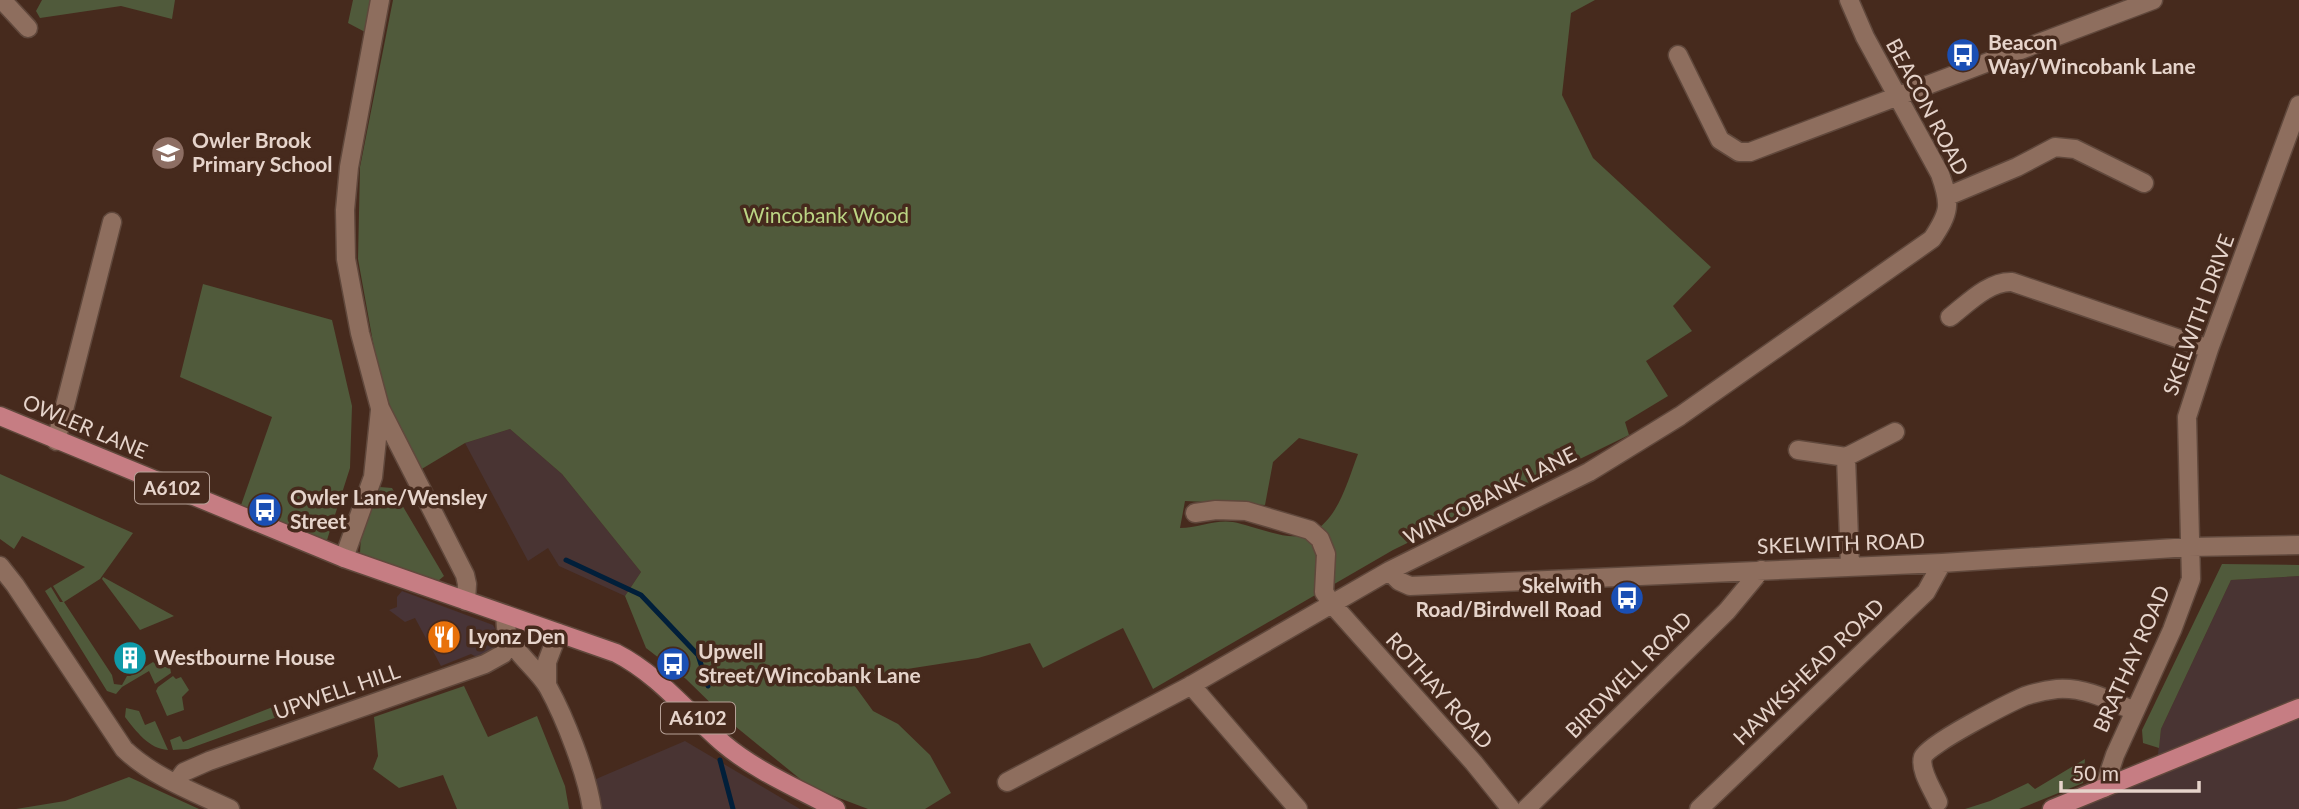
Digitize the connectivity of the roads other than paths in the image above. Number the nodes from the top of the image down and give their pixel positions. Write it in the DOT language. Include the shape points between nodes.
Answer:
graph roads {
  1 [pos="2,0"];
  2 [pos="380,0"];
  3 [pos="1849,0"];
  4 [pos="2153,0"];
  5 [pos="28,28"];
  6 [pos="1678,55"];
  7 [pos="1897,96"];
  8 [pos="2299,106"];
  9 [pos="2144,183"];
  10 [pos="1948,196"];
  11 [pos="112,222"];
  12 [pos="1950,317"];
  13 [pos="2209,349"];
  14 [pos="380,408"];
  15 [pos="0,416"];
  16 [pos="1895,432"];
  17 [pos="56,441"];
  18 [pos="1798,450"];
  19 [pos="1846,457"];
  20 [pos="408,464"];
  21 [pos="373,477"];
  22 [pos="1195,513"];
  23 [pos="2299,545"];
  24 [pos="2190,547"];
  25 [pos="344,558"];
  26 [pos="1942,563"];
  27 [pos="0,566"];
  28 [pos="1850,566"];
  29 [pos="1761,570"];
  30 [pos="1390,571"];
  31 [pos="466,601"];
  32 [pos="1332,604"];
  33 [pos="506,615"];
  34 [pos="558,633"];
  35 [pos="511,642"];
  36 [pos="1191,685"];
  37 [pos="547,686"];
  38 [pos="2299,708"];
  39 [pos="2134,711"];
  40 [pos="1007,782"];
  41 [pos="176,783"];
  42 [pos="2104,788"];
  43 [pos="1938,802"];
  44 [pos="230,809"];
  45 [pos="592,809"];
  46 [pos="836,809"];
  47 [pos="1298,809"];
  48 [pos="1510,809"];
  49 [pos="1526,809"];
  50 [pos="1699,809"];
  51 [pos="2052,809"];
  1 -- 5 [label="street"];
  2 -- 14 [label="street" via="345,210 346,259"];
  3 -- 7 [label="street, BEACON ROAD"];
  4 -- 7 [label="street"];
  6 -- 7 [label="street" via="1720,140 1739,152 1750,152"];
  7 -- 10 [label="street, BEACON ROAD"];
  8 -- 13 [label="street, SKELWITH DRIVE"];
  9 -- 10 [label="street" via="2075,149 2055,147"];
  10 -- 30 [label="street, WINCOBANK LANE" via="1946,219 1932,239 1680,416 1589,472"];
  11 -- 17 [label="street"];
  12 -- 13 [label="street" via="1992,285 2012,282"];
  13 -- 24 [label="street, SKELWITH DRIVE" via="2187,417"];
  14 -- 20 [label="street"];
  14 -- 21 [label="street"];
  15 -- 17 [label="main road, OWLER LANE / A6102"];
  16 -- 19 [label="street"];
  17 -- 25 [label="main road, OWLER LANE / A6102"];
  18 -- 19 [label="street"];
  19 -- 28 [label="street"];
  20 -- 21 [label="street" via="390,464"];
  20 -- 31 [label="street" via="448,538 467,584"];
  21 -- 25 [label="street"];
  22 -- 32 [label="street" via="1247,511 1310,530 1326,554 1324,592"];
  23 -- 24 [label="street, SKELWITH ROAD"];
  24 -- 26 [label="street, SKELWITH ROAD"];
  24 -- 39 [label="street, BRATHAY ROAD" via="2191,579"];
  25 -- 31 [label="main road, OWLER LANE / A6102"];
  26 -- 28 [label="street, SKELWITH ROAD"];
  26 -- 50 [label="street, HAWKSHEAD ROAD" via="1926,592"];
  27 -- 41 [label="street" via="124,750"];
  28 -- 29 [label="street, SKELWITH ROAD"];
  29 -- 30 [label="street, SKELWITH ROAD" via="1410,586"];
  29 -- 49 [label="street, BIRDWELL ROAD" via="1727,611"];
  30 -- 32 [label="street, WINCOBANK LANE"];
  31 -- 33 [label="main road, A6102"];
  32 -- 36 [label="street, WINCOBANK LANE"];
  32 -- 48 [label="street, ROTHAY ROAD"];
  33 -- 34 [label="main road, A6102"];
  33 -- 35 [label="street"];
  34 -- 37 [label="street" via="547,662"];
  34 -- 46 [label="main road, A6102" via="616,653 647,671 724,744"];
  35 -- 37 [label="street"];
  35 -- 41 [label="street, UPWELL HILL" via="503,654 485,664 209,761 184,772"];
  36 -- 40 [label="street, WINCOBANK LANE"];
  36 -- 47 [label="street"];
  37 -- 45 [label="street" via="585,777"];
  38 -- 42 [label="main road"];
  39 -- 42 [label="street, BRATHAY ROAD"];
  39 -- 43 [label="street" via="2082,690 2026,696 1927,751 1923,768"];
  41 -- 44 [label="street"];
  42 -- 51 [label="main road"];
}
